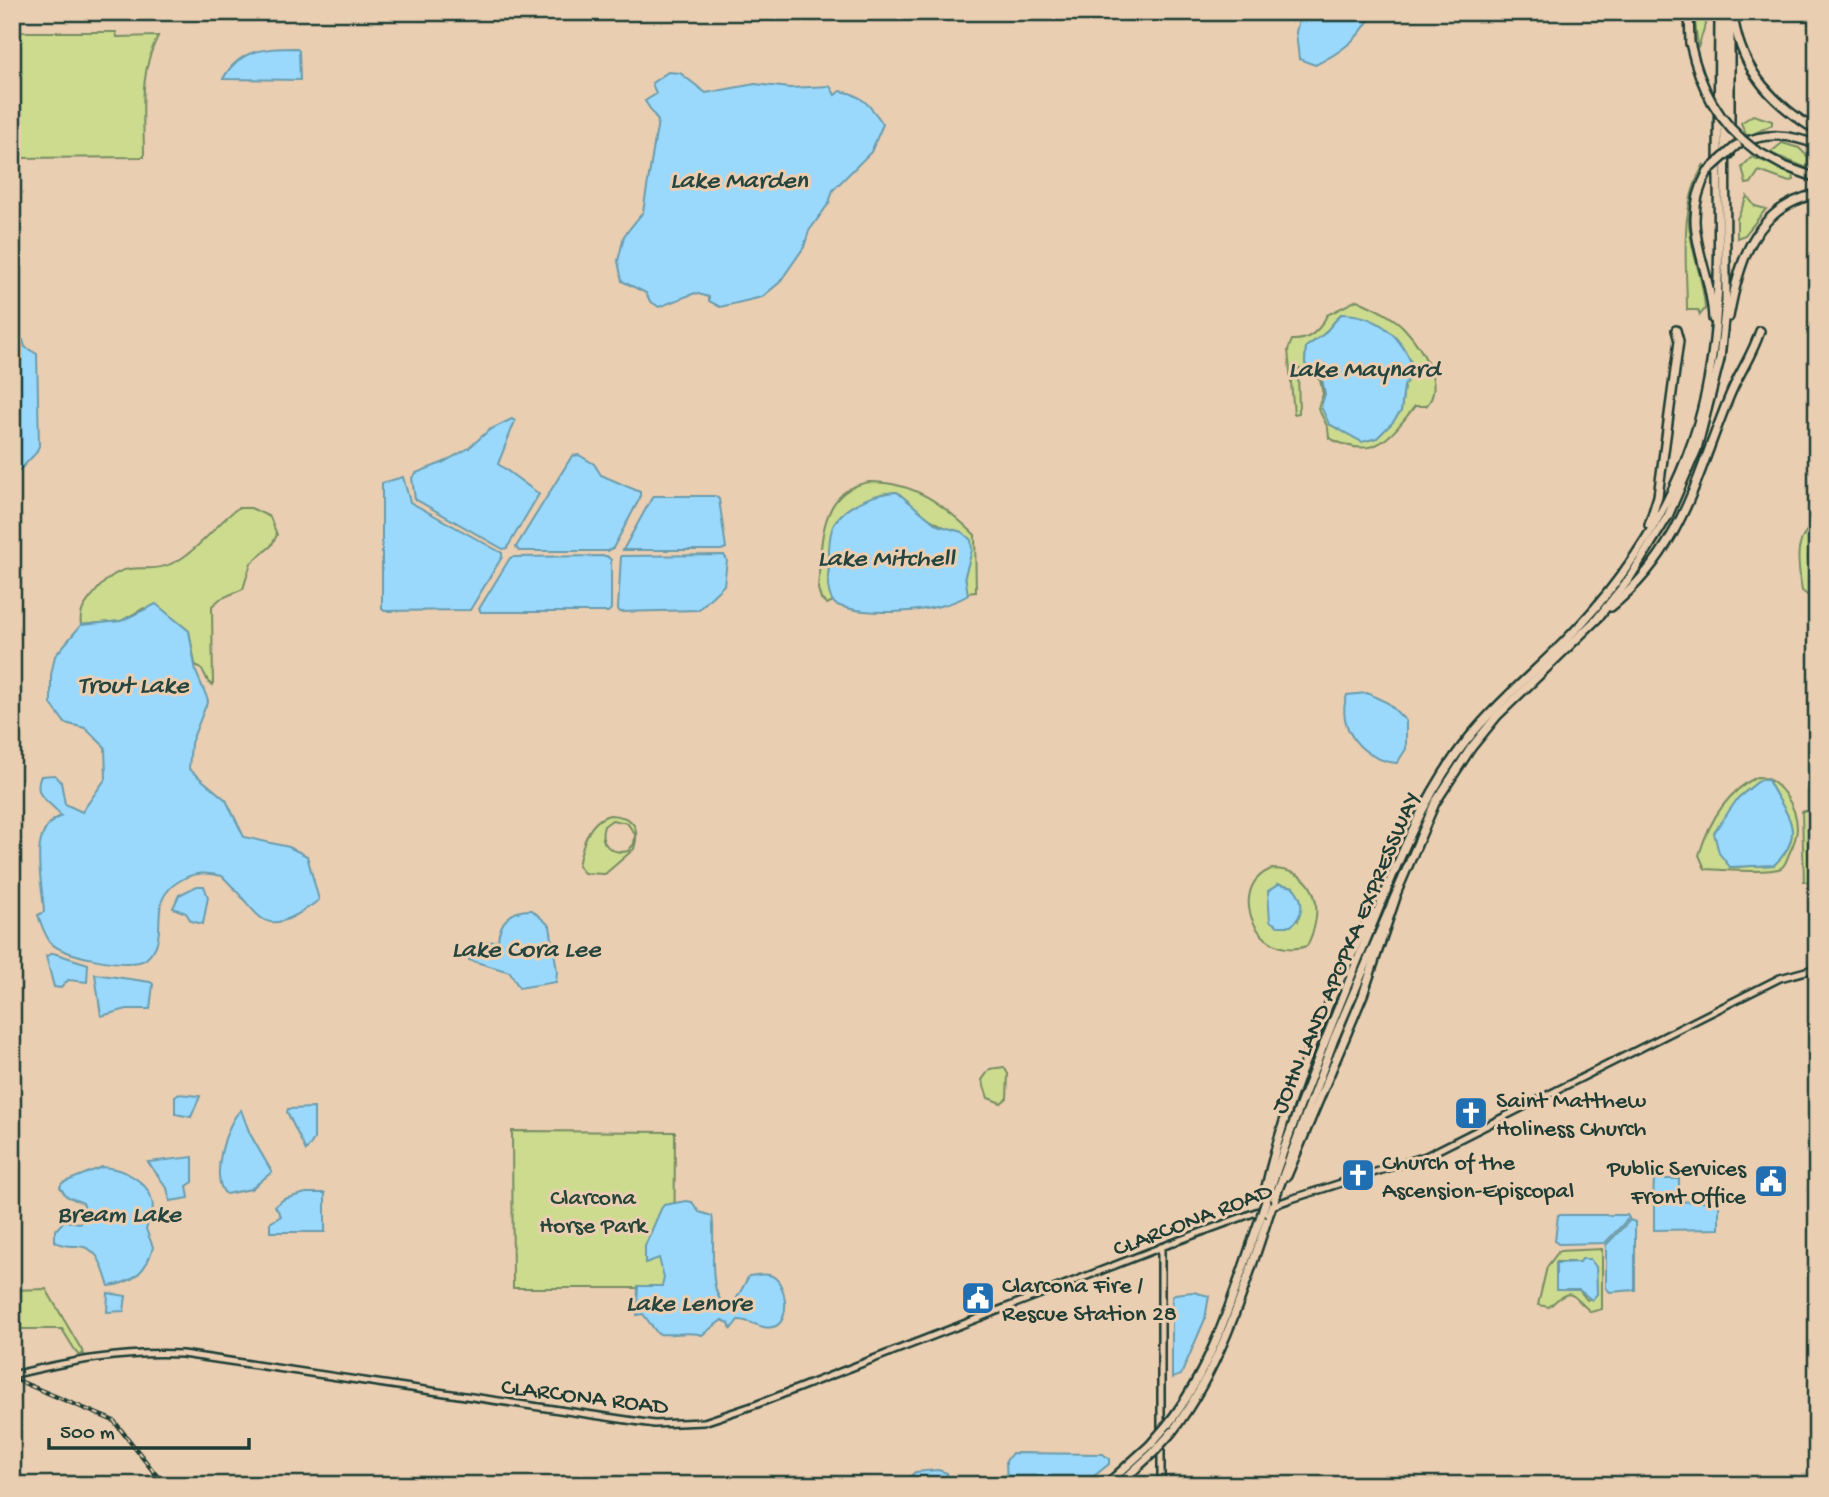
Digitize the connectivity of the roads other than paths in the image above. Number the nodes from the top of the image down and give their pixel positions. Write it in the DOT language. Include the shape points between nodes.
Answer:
graph roads {
  1 [pos="1689,12"];
  2 [pos="1717,12"];
  3 [pos="1725,12"];
  4 [pos="1732,12"];
  5 [pos="1817,131"];
  6 [pos="1817,145"];
  7 [pos="1817,178"];
  8 [pos="1817,194"];
  9 [pos="1727,218"];
  10 [pos="1676,330"];
  11 [pos="1760,331"];
  12 [pos="1720,359"];
  13 [pos="1710,370"];
  14 [pos="1632,560"];
  15 [pos="1597,619"];
  16 [pos="1431,801"];
  17 [pos="1426,811"];
  18 [pos="1817,968"];
  19 [pos="1265,1213"];
  20 [pos="1161,1247"];
  21 [pos="12,1375"];
  22 [pos="1152,1449"];
  23 [pos="1106,1485"];
  24 [pos="1118,1485"];
  25 [pos="1161,1485"];
  1 -- 7 [label="highway, bridge" via="1690,43 1715,110 1755,150"];
  2 -- 13 [label="highway, JOHN LAND APOPKA EXPRESSWAY" via="1718,309"];
  3 -- 9 [label="highway, JOHN LAND APOPKA EXPRESSWAY"];
  4 -- 5 [label="highway" via="1742,52 1756,77 1781,106"];
  4 -- 9 [label="highway"];
  6 -- 13 [label="highway, bridge" via="1780,135 1757,137 1737,145 1708,171 1698,191 1693,224 1712,307"];
  8 -- 12 [label="highway" via="1785,206 1751,239 1739,270"];
  9 -- 12 [label="highway, JOHN LAND APOPKA EXPRESSWAY"];
  10 -- 14 [label="highway" via="1679,341 1658,496"];
  11 -- 15 [label="highway" via="1672,539 1641,582"];
  12 -- 15 [label="highway, JOHN LAND APOPKA EXPRESSWAY" via="1697,449 1678,495 1641,562"];
  13 -- 14 [label="highway, JOHN LAND APOPKA EXPRESSWAY" via="1686,457"];
  14 -- 16 [label="highway, JOHN LAND APOPKA EXPRESSWAY" via="1564,642 1486,717 1455,756"];
  15 -- 16 [label="highway, JOHN LAND APOPKA EXPRESSWAY" via="1497,716"];
  16 -- 17 [label="highway, JOHN LAND APOPKA EXPRESSWAY"];
  17 -- 19 [label="highway, JOHN LAND APOPKA EXPRESSWAY" via="1308,1103 1278,1194"];
  17 -- 19 [label="highway, JOHN LAND APOPKA EXPRESSWAY, bridge" via="1390,881 1304,1093 1265,1199"];
  18 -- 20 [label="main road, CLARCONA ROAD" via="1780,978 1426,1156"];
  19 -- 22 [label="highway, bridge" via="1219,1354 1195,1400"];
  20 -- 21 [label="main road, CLARCONA ROAD" via="704,1422 654,1424 182,1354 83,1357"];
  20 -- 25 [label="main road"];
  22 -- 23 [label="highway"];
  22 -- 24 [label="highway"];
}
